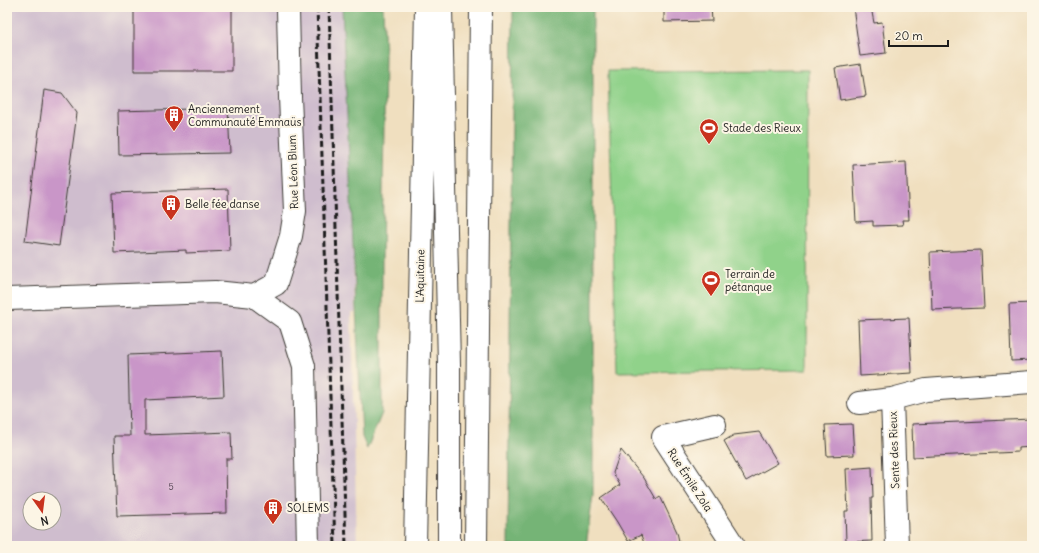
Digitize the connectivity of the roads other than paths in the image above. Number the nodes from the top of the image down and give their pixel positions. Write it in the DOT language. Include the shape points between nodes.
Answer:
graph roads {
  1 [pos="426,7"];
  2 [pos="441,7"];
  3 [pos="480,7"];
  4 [pos="288,9"];
  5 [pos="254,296"];
  6 [pos="7,299"];
  7 [pos="1032,382"];
  8 [pos="892,399"];
  9 [pos="859,403"];
  10 [pos="714,425"];
  11 [pos="308,546"];
  12 [pos="415,546"];
  13 [pos="449,546"];
  14 [pos="476,546"];
  15 [pos="734,546"];
  16 [pos="897,546"];
  1 -- 12 [label="main road, L'Aquitaine"];
  2 -- 13 [label="main road" via="449,365"];
  3 -- 14 [label="main road"];
  4 -- 5 [label="main road, Rue Léon Blum" via="296,211 276,284"];
  5 -- 6 [label="main road" via="215,292"];
  5 -- 11 [label="main road" via="290,322 304,366"];
  7 -- 8 [label="main road, Sente des Rieux" via="926,390"];
  8 -- 9 [label="main road"];
  8 -- 16 [label="main road, Sente des Rieux"];
  10 -- 15 [label="main road, Rue Émile Zola" via="663,437"];
}
